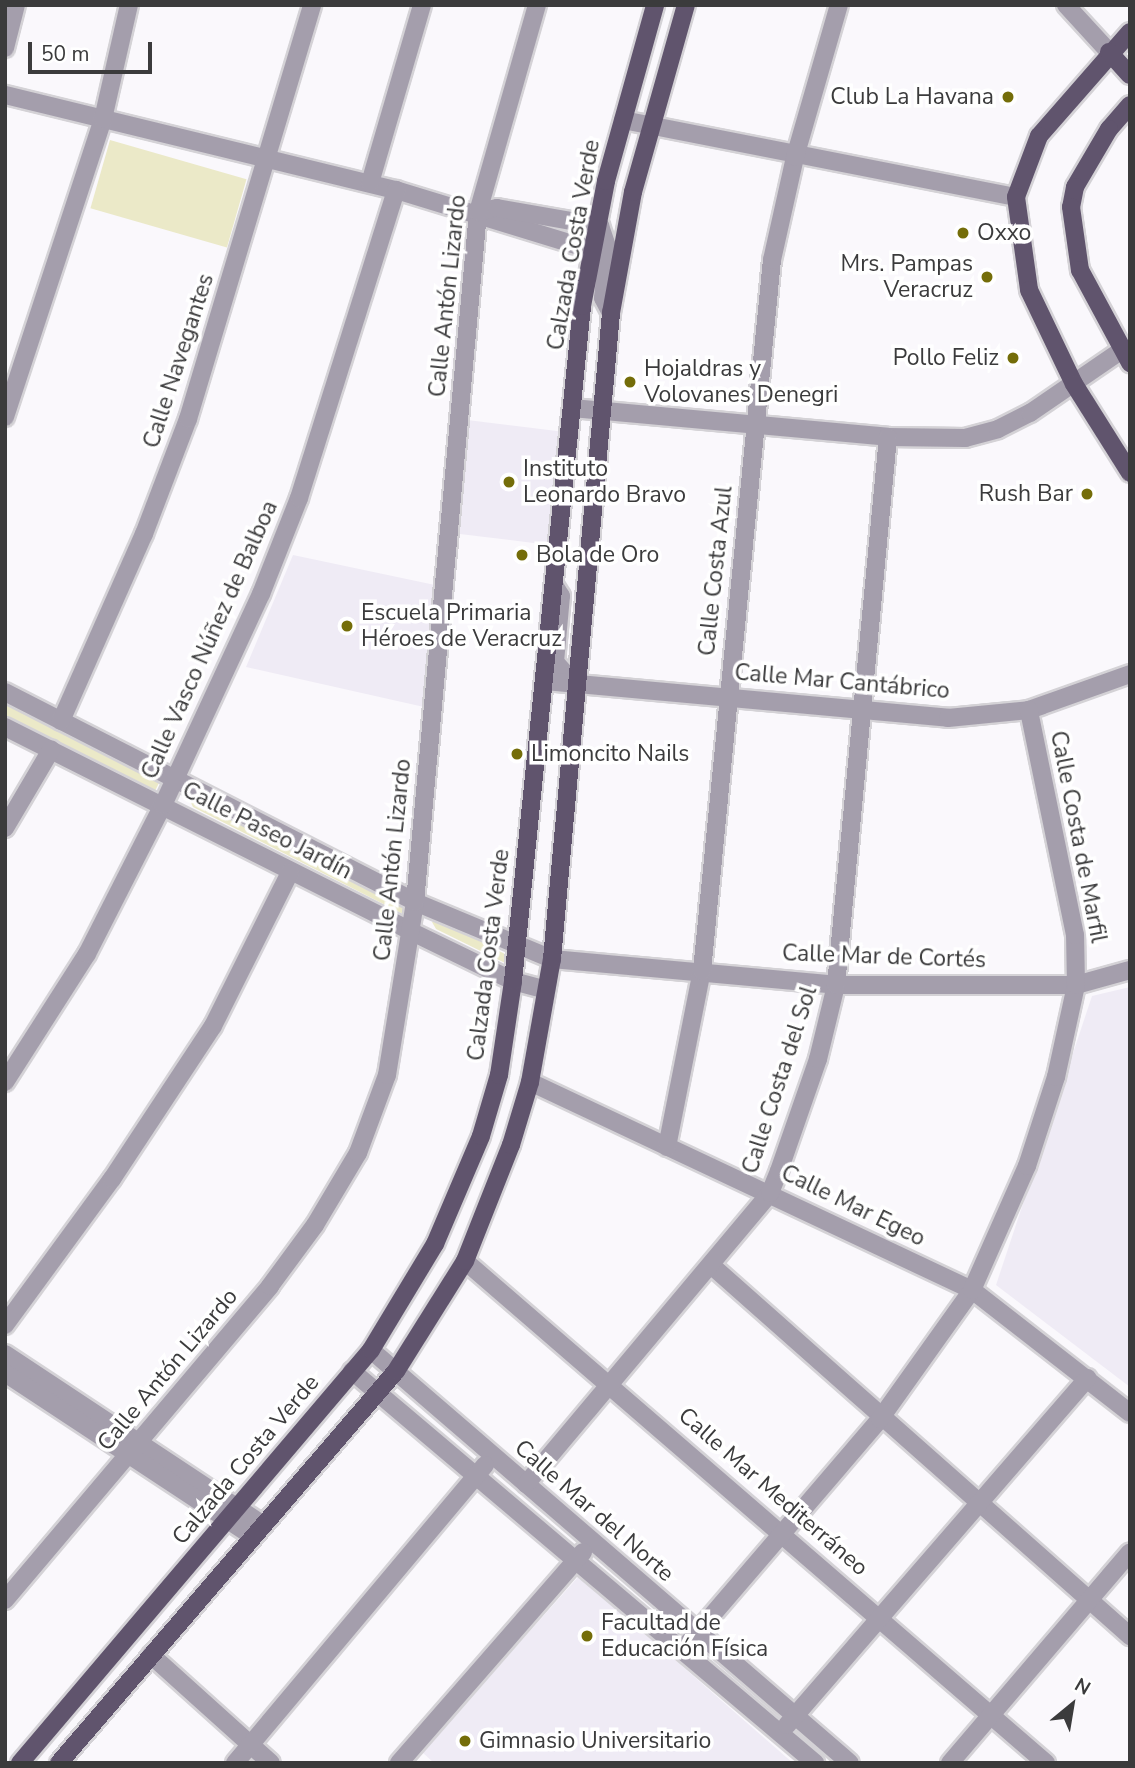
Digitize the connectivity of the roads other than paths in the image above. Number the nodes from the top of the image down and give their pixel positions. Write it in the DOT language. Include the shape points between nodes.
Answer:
graph roads {
  1 [pos="16,5"];
  2 [pos="129,5"];
  3 [pos="312,5"];
  4 [pos="422,5"];
  5 [pos="537,5"];
  6 [pos="686,5"];
  7 [pos="839,5"];
  8 [pos="1066,5"];
  9 [pos="653,12"];
  10 [pos="1130,32"];
  11 [pos="5,48"];
  12 [pos="1109,52"];
  13 [pos="1130,75"];
  14 [pos="1130,92"];
  15 [pos="5,95"];
  16 [pos="1130,105"];
  17 [pos="103,119"];
  18 [pos="623,120"];
  19 [pos="651,127"];
  20 [pos="1109,129"];
  21 [pos="795,157"];
  22 [pos="268,159"];
  23 [pos="370,183"];
  24 [pos="396,190"];
  25 [pos="1016,197"];
  26 [pos="478,212"];
  27 [pos="600,226"];
  28 [pos="595,251"];
  29 [pos="611,313"];
  30 [pos="1126,356"];
  31 [pos="1074,384"];
  32 [pos="572,408"];
  33 [pos="601,412"];
  34 [pos="5,417"];
  35 [pos="756,426"];
  36 [pos="888,437"];
  37 [pos="1130,473"];
  38 [pos="554,585"];
  39 [pos="1130,674"];
  40 [pos="545,681"];
  41 [pos="575,684"];
  42 [pos="5,692"];
  43 [pos="727,696"];
  44 [pos="860,710"];
  45 [pos="1029,710"];
  46 [pos="61,721"];
  47 [pos="5,727"];
  48 [pos="51,750"];
  49 [pos="176,780"];
  50 [pos="163,805"];
  51 [pos="5,828"];
  52 [pos="290,872"];
  53 [pos="415,902"];
  54 [pos="412,932"];
  55 [pos="517,948"];
  56 [pos="552,959"];
  57 [pos="702,971"];
  58 [pos="1130,971"];
  59 [pos="513,981"];
  60 [pos="836,985"];
  61 [pos="1076,985"];
  62 [pos="546,990"];
  63 [pos="5,1082"];
  64 [pos="530,1082"];
  65 [pos="667,1147"];
  66 [pos="770,1193"];
  67 [pos="465,1261"];
  68 [pos="711,1265"];
  69 [pos="972,1290"];
  70 [pos="5,1325"];
  71 [pos="371,1350"];
  72 [pos="5,1354"];
  73 [pos="352,1371"];
  74 [pos="396,1371"];
  75 [pos="5,1373"];
  76 [pos="1088,1378"];
  77 [pos="612,1384"];
  78 [pos="379,1392"];
  79 [pos="1130,1413"];
  80 [pos="880,1419"];
  81 [pos="134,1448"];
  82 [pos="493,1455"];
  83 [pos="478,1473"];
  84 [pos="526,1484"];
  85 [pos="980,1505"];
  86 [pos="233,1514"];
  87 [pos="257,1530"];
  88 [pos="782,1533"];
  89 [pos="593,1542"];
  90 [pos="1130,1552"];
  91 [pos="577,1559"];
  92 [pos="5,1600"];
  93 [pos="1089,1602"];
  94 [pos="881,1620"];
  95 [pos="696,1632"];
  96 [pos="1130,1636"];
  97 [pos="683,1649"];
  98 [pos="151,1655"];
  99 [pos="992,1714"];
  100 [pos="795,1716"];
  101 [pos="780,1733"];
  102 [pos="251,1745"];
  103 [pos="20,1763"];
  104 [pos="59,1763"];
  105 [pos="235,1763"];
  106 [pos="271,1763"];
  107 [pos="399,1763"];
  108 [pos="815,1763"];
  109 [pos="850,1763"];
  110 [pos="950,1763"];
  111 [pos="1046,1763"];
  1 -- 11 [label="street"];
  2 -- 17 [label="street"];
  3 -- 22 [label="street, Calle Navegantes"];
  4 -- 23 [label="street"];
  5 -- 26 [label="street, Calle Antón Lizardo"];
  6 -- 19 [label="main road, Calzada Costa Verde"];
  7 -- 21 [label="street, Calle Costa Azul"];
  8 -- 12 [label="street"];
  9 -- 18 [label="main road, Calzada Costa Verde"];
  9 -- 19 [label="street" via="655,31 636,101 641,118"];
  10 -- 12 [label="main road"];
  12 -- 13 [label="main road"];
  12 -- 25 [label="main road" via="1040,136"];
  14 -- 20 [label="main road"];
  15 -- 17 [label="street"];
  16 -- 20 [label="main road"];
  17 -- 22 [label="street"];
  17 -- 34 [label="street"];
  18 -- 19 [label="street"];
  18 -- 27 [label="main road, Calzada Costa Verde" via="606,181"];
  19 -- 21 [label="street"];
  19 -- 29 [label="main road, Calzada Costa Verde" via="632,192"];
  20 -- 30 [label="main road" via="1075,187 1070,207 1080,270"];
  21 -- 25 [label="street"];
  21 -- 35 [label="street, Calle Costa Azul" via="772,260"];
  22 -- 23 [label="street"];
  22 -- 46 [label="street, Calle Navegantes" via="187,419 144,534"];
  23 -- 24 [label="street"];
  24 -- 26 [label="street"];
  24 -- 49 [label="street, Calle Vasco Núñez de Balboa" via="299,498 261,594"];
  25 -- 31 [label="main road" via="1030,290"];
  26 -- 27 [label="street" via="497,208"];
  26 -- 28 [label="street" via="493,222"];
  26 -- 53 [label="street, Calle Antón Lizardo"];
  27 -- 28 [label="main road, Calzada Costa Verde"];
  27 -- 29 [label="street" via="608,249 603,298"];
  28 -- 32 [label="main road, Calzada Costa Verde" via="582,306"];
  29 -- 33 [label="main road, Calzada Costa Verde"];
  30 -- 31 [label="street"];
  31 -- 36 [label="street" via="998,429 965,438"];
  31 -- 37 [label="main road"];
  32 -- 33 [label="street"];
  32 -- 38 [label="main road, Calzada Costa Verde"];
  33 -- 35 [label="street"];
  33 -- 41 [label="main road, Calzada Costa Verde"];
  35 -- 36 [label="street"];
  35 -- 43 [label="street, Calle Costa Azul"];
  36 -- 44 [label="street, Calle Costa del Sol"];
  38 -- 40 [label="main road, Calzada Costa Verde"];
  38 -- 41 [label="street" via="561,596 555,662"];
  39 -- 45 [label="street, Calle Mar Cantábrico"];
  40 -- 41 [label="street, Calle Mar Cantábrico"];
  40 -- 55 [label="main road, Calzada Costa Verde"];
  41 -- 43 [label="street, Calle Mar Cantábrico"];
  41 -- 56 [label="main road, Calzada Costa Verde"];
  42 -- 46 [label="street, Calle Paseo Jardín"];
  43 -- 44 [label="street, Calle Mar Cantábrico"];
  43 -- 57 [label="street, Calle Costa Azul"];
  44 -- 45 [label="street, Calle Mar Cantábrico" via="948,718"];
  44 -- 60 [label="street, Calle Costa del Sol"];
  45 -- 61 [label="street, Calle Costa de Marfil" via="1075,935"];
  46 -- 49 [label="street, Calle Paseo Jardín"];
  47 -- 48 [label="street, Calle Paseo Jardín"];
  48 -- 50 [label="street, Calle Paseo Jardín"];
  48 -- 51 [label="street"];
  49 -- 50 [label="street, Calle Vasco Núñez de Balboa"];
  49 -- 53 [label="street, Calle Paseo Jardín"];
  50 -- 52 [label="street, Calle Paseo Jardín"];
  50 -- 63 [label="street, Calle Vasco Núñez de Balboa" via="87,954"];
  52 -- 54 [label="street, Calle Paseo Jardín"];
  52 -- 70 [label="street" via="213,1026 112,1179"];
  53 -- 54 [label="street, Calle Antón Lizardo"];
  53 -- 55 [label="street, Calle Paseo Jardín"];
  54 -- 59 [label="street, Calle Paseo Jardín"];
  54 -- 81 [label="street, Calle Antón Lizardo" via="387,1074 358,1153 270,1286"];
  55 -- 56 [label="street, Calle Paseo Jardín"];
  55 -- 59 [label="main road, Calzada Costa Verde"];
  56 -- 57 [label="street, Calle Mar de Cortés"];
  56 -- 62 [label="main road, Calzada Costa Verde"];
  57 -- 60 [label="street, Calle Mar de Cortés"];
  57 -- 65 [label="street, Calle Costa Azul"];
  58 -- 61 [label="street, Calle Mar de Cortés"];
  59 -- 62 [label="street, Calle Paseo Jardín"];
  59 -- 71 [label="main road, Calzada Costa Verde" via="499,1075 463,1182 409,1293"];
  60 -- 61 [label="street, Calle Mar de Cortés"];
  60 -- 66 [label="street, Calle Costa del Sol" via="818,1059"];
  61 -- 69 [label="street, Calle Costa de Marfil" via="1056,1077 1027,1166"];
  62 -- 64 [label="main road, Calzada Costa Verde"];
  64 -- 65 [label="street, Calle Mar Egeo"];
  64 -- 67 [label="main road, Calzada Costa Verde" via="491,1200"];
  65 -- 66 [label="street, Calle Mar Egeo"];
  66 -- 68 [label="street, Calle Costa del Sol"];
  66 -- 69 [label="street, Calle Mar Egeo"];
  67 -- 74 [label="main road, Calzada Costa Verde" via="432,1321"];
  67 -- 77 [label="street, Calle Mar Mediterráneo"];
  68 -- 77 [label="street, Calle Costa del Sol"];
  68 -- 80 [label="street"];
  69 -- 76 [label="street, Calle Mar Egeo"];
  69 -- 80 [label="street, Calle Costa de Marfil"];
  71 -- 73 [label="main road, Calzada Costa Verde"];
  71 -- 74 [label="street, Calle Mar del Norte"];
  72 -- 81 [label="street"];
  73 -- 78 [label="street, Calle Mar del Norte"];
  73 -- 86 [label="main road, Calzada Costa Verde"];
  74 -- 78 [label="main road, Calzada Costa Verde"];
  74 -- 82 [label="street, Calle Mar del Norte"];
  75 -- 81 [label="street"];
  76 -- 79 [label="street, Calle Mar Egeo"];
  76 -- 85 [label="street"];
  77 -- 84 [label="street, Calle Costa del Sol"];
  77 -- 88 [label="street, Calle Mar Mediterráneo"];
  78 -- 83 [label="street, Calle Mar del Norte"];
  78 -- 87 [label="main road, Calzada Costa Verde"];
  80 -- 85 [label="street"];
  80 -- 88 [label="street, Calle Costa de Marfil"];
  81 -- 86 [label="street"];
  81 -- 92 [label="street, Calle Antón Lizardo"];
  82 -- 83 [label="street"];
  82 -- 84 [label="street, Calle Mar del Norte"];
  83 -- 91 [label="street, Calle Mar del Norte"];
  83 -- 102 [label="street"];
  84 -- 89 [label="street, Calle Mar del Norte"];
  85 -- 93 [label="street"];
  85 -- 94 [label="street"];
  86 -- 87 [label="street"];
  86 -- 103 [label="main road, Calzada Costa Verde"];
  87 -- 98 [label="main road, Calzada Costa Verde"];
  88 -- 94 [label="street, Calle Mar Mediterráneo"];
  88 -- 95 [label="street, Calle Costa de Marfil"];
  89 -- 91 [label="street"];
  89 -- 95 [label="street, Calle Mar del Norte"];
  90 -- 93 [label="street"];
  91 -- 97 [label="street, Calle Mar del Norte"];
  91 -- 107 [label="street"];
  93 -- 96 [label="street"];
  93 -- 99 [label="street"];
  94 -- 99 [label="street, Calle Mar Mediterráneo"];
  94 -- 100 [label="street"];
  95 -- 97 [label="street, Calle Costa de Marfil"];
  95 -- 100 [label="street, Calle Mar del Norte"];
  97 -- 101 [label="street, Calle Mar del Norte"];
  98 -- 102 [label="street"];
  98 -- 104 [label="main road, Calzada Costa Verde"];
  99 -- 110 [label="street"];
  99 -- 111 [label="street, Calle Mar Mediterráneo"];
  100 -- 101 [label="street"];
  100 -- 109 [label="street, Calle Mar del Norte"];
  101 -- 108 [label="street, Calle Mar del Norte"];
  102 -- 105 [label="street"];
  102 -- 106 [label="street"];
}
